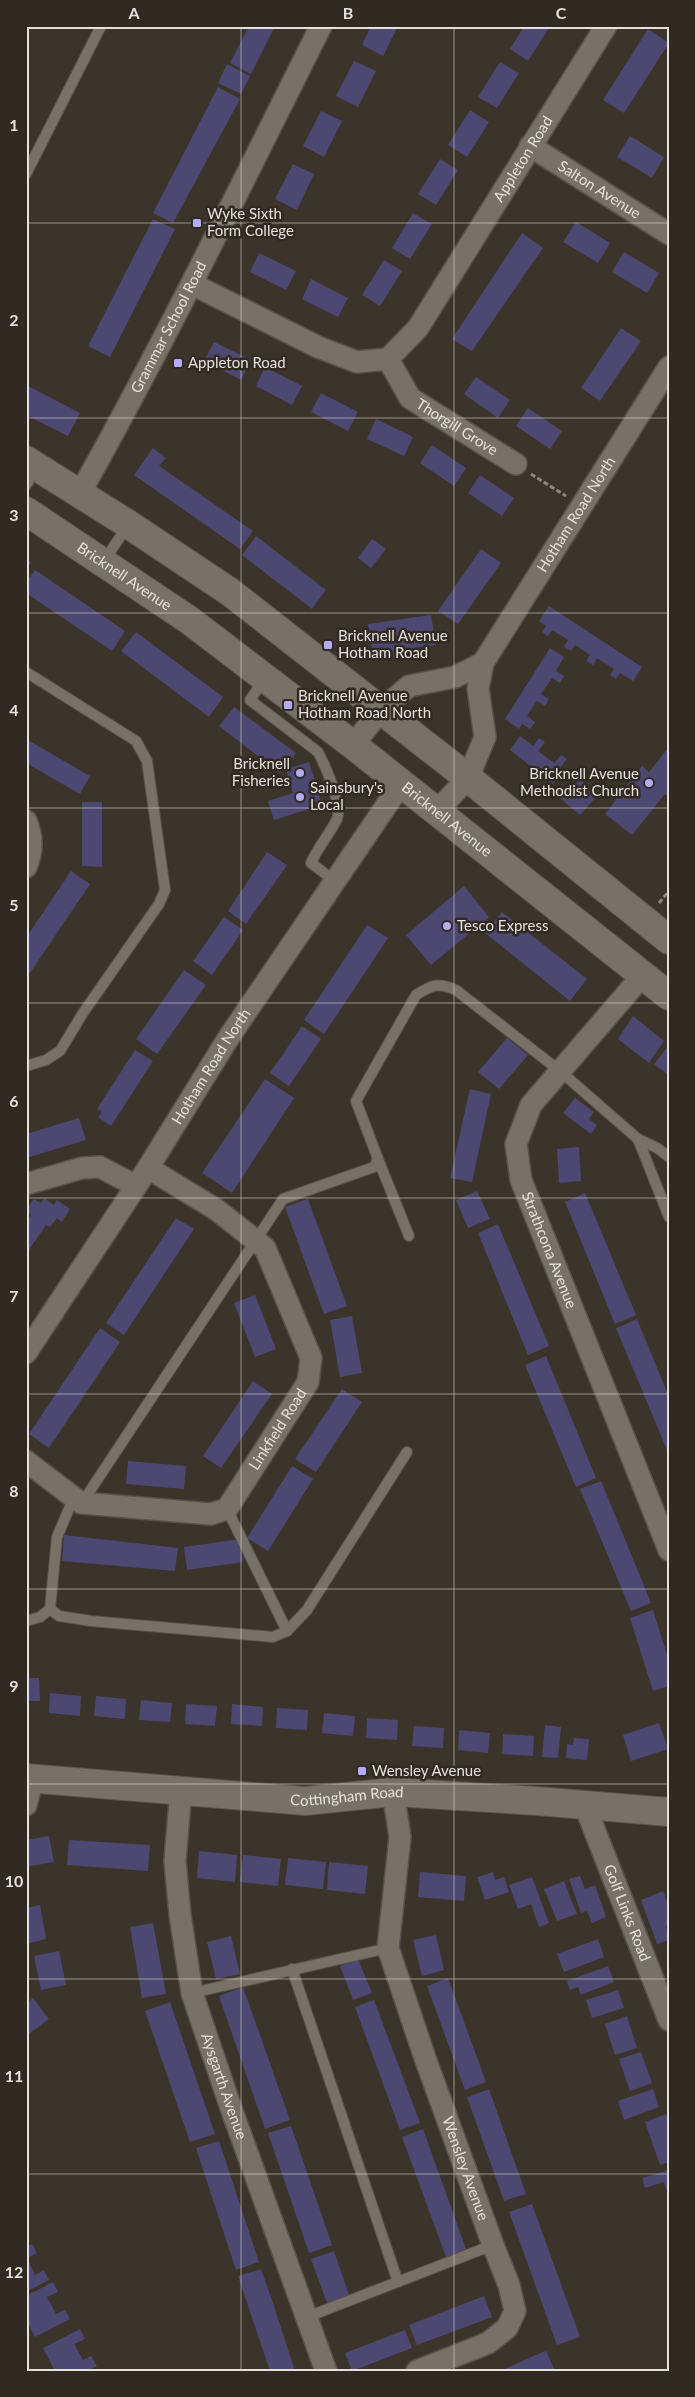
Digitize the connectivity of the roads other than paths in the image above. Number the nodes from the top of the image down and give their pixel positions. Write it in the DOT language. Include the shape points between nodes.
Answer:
graph roads {
  1 [pos="101,26"];
  2 [pos="321,26"];
  3 [pos="606,26"];
  4 [pos="530,146"];
  5 [pos="26,174"];
  6 [pos="669,234"];
  7 [pos="192,284"];
  8 [pos="388,359"];
  9 [pos="669,367"];
  10 [pos="661,394"];
  11 [pos="516,464"];
  12 [pos="30,471"];
  13 [pos="80,493"];
  14 [pos="26,511"];
  15 [pos="128,524"];
  16 [pos="103,562"];
  17 [pos="483,663"];
  18 [pos="26,672"];
  19 [pos="264,678"];
  20 [pos="381,710"];
  21 [pos="353,745"];
  22 [pos="468,778"];
  23 [pos="401,784"];
  24 [pos="437,812"];
  25 [pos="26,821"];
  26 [pos="26,867"];
  27 [pos="335,881"];
  28 [pos="669,940"];
  29 [pos="642,976"];
  30 [pos="669,996"];
  31 [pos="26,1066"];
  32 [pos="560,1071"];
  33 [pos="638,1139"];
  34 [pos="669,1157"];
  35 [pos="378,1159"];
  36 [pos="148,1168"];
  37 [pos="26,1184"];
  38 [pos="136,1186"];
  39 [pos="669,1216"];
  40 [pos="409,1236"];
  41 [pos="256,1240"];
  42 [pos="26,1353"];
  43 [pos="407,1452"];
  44 [pos="26,1461"];
  45 [pos="78,1500"];
  46 [pos="227,1509"];
  47 [pos="669,1550"];
  48 [pos="50,1610"];
  49 [pos="26,1621"];
  50 [pos="287,1632"];
  51 [pos="30,1778"];
  52 [pos="182,1789"];
  53 [pos="393,1792"];
  54 [pos="26,1805"];
  55 [pos="585,1806"];
  56 [pos="669,1812"];
  57 [pos="388,1948"];
  58 [pos="292,1969"];
  59 [pos="192,1993"];
  60 [pos="669,2020"];
  61 [pos="493,2245"];
  62 [pos="398,2282"];
  63 [pos="307,2317"];
  64 [pos="326,2371"];
  65 [pos="418,2371"];
  1 -- 5 [label="lane"];
  2 -- 7 [label="street, Grammar School Road"];
  3 -- 4 [label="street, Appleton Road"];
  4 -- 6 [label="street, Salton Avenue"];
  4 -- 8 [label="street, Appleton Road" via="418,328"];
  7 -- 8 [label="street" via="318,347 357,362"];
  7 -- 13 [label="street, Grammar School Road"];
  8 -- 11 [label="street, Thorgill Grove" via="410,398"];
  9 -- 10 [label="street, Hotham Road North"];
  10 -- 17 [label="street, Hotham Road North" via="581,506"];
  12 -- 13 [label="street"];
  13 -- 15 [label="street"];
  14 -- 16 [label="street, Bricknell Avenue"];
  15 -- 16 [label="lane"];
  15 -- 20 [label="street" via="230,592"];
  16 -- 19 [label="street, Bricknell Avenue" via="189,620"];
  17 -- 20 [label="street" via="455,676 409,686"];
  17 -- 22 [label="street, Hotham Road North" via="478,688 485,737"];
  18 -- 31 [label="lane" via="136,741 147,761 165,890 159,904 60,1051 46,1060"];
  19 -- 21 [label="street, Bricknell Avenue"];
  19 -- 27 [label="lane" via="250,700 318,752 325,765 338,817 311,863"];
  20 -- 21 [label="street"];
  20 -- 22 [label="street"];
  21 -- 23 [label="street, Bricknell Avenue"];
  22 -- 24 [label="street, Hotham Road North"];
  22 -- 28 [label="street"];
  23 -- 24 [label="street, Bricknell Avenue"];
  23 -- 27 [label="street, Hotham Road North"];
  24 -- 29 [label="street, Bricknell Avenue"];
  25 -- 26 [label="street" via="32,853"];
  27 -- 36 [label="street, Hotham Road North" via="229,1037"];
  29 -- 30 [label="street, Bricknell Avenue"];
  29 -- 32 [label="street, Strathcona Avenue"];
  32 -- 33 [label="lane"];
  32 -- 35 [label="lane" via="456,990 442,984 428,987 416,995 356,1101"];
  32 -- 47 [label="street, Strathcona Avenue" via="531,1105 516,1144 521,1180"];
  33 -- 34 [label="lane"];
  33 -- 39 [label="lane"];
  35 -- 40 [label="lane"];
  35 -- 41 [label="lane" via="374,1166 283,1199"];
  36 -- 38 [label="street, Hotham Road North"];
  36 -- 41 [label="street, Linkfield Road" via="216,1210"];
  37 -- 38 [label="street" via="82,1168 100,1167"];
  38 -- 42 [label="street, Hotham Road North"];
  41 -- 45 [label="lane"];
  41 -- 46 [label="street, Linkfield Road" via="265,1248 278,1275 311,1358 308,1382"];
  43 -- 50 [label="lane" via="307,1610"];
  44 -- 45 [label="street"];
  45 -- 46 [label="street" via="211,1514"];
  45 -- 48 [label="lane" via="57,1537"];
  46 -- 50 [label="lane"];
  48 -- 49 [label="lane"];
  48 -- 50 [label="lane" via="59,1616 91,1621 273,1637"];
  51 -- 52 [label="street, Cottingham Road"];
  51 -- 54 [label="street"];
  52 -- 53 [label="street, Cottingham Road" via="304,1801"];
  52 -- 59 [label="street, Aysgarth Avenue" via="175,1861"];
  53 -- 55 [label="street, Cottingham Road"];
  53 -- 57 [label="street, Wensley Avenue" via="400,1837"];
  55 -- 56 [label="street, Cottingham Road"];
  55 -- 60 [label="street, Golf Links Road"];
  57 -- 58 [label="lane"];
  57 -- 61 [label="street, Wensley Avenue"];
  58 -- 59 [label="lane"];
  58 -- 62 [label="lane"];
  59 -- 63 [label="street, Aysgarth Avenue"];
  61 -- 62 [label="lane"];
  61 -- 65 [label="street, Wensley Avenue" via="509,2285 515,2311 507,2328 488,2343"];
  62 -- 63 [label="lane"];
  63 -- 64 [label="street, Aysgarth Avenue"];
}
